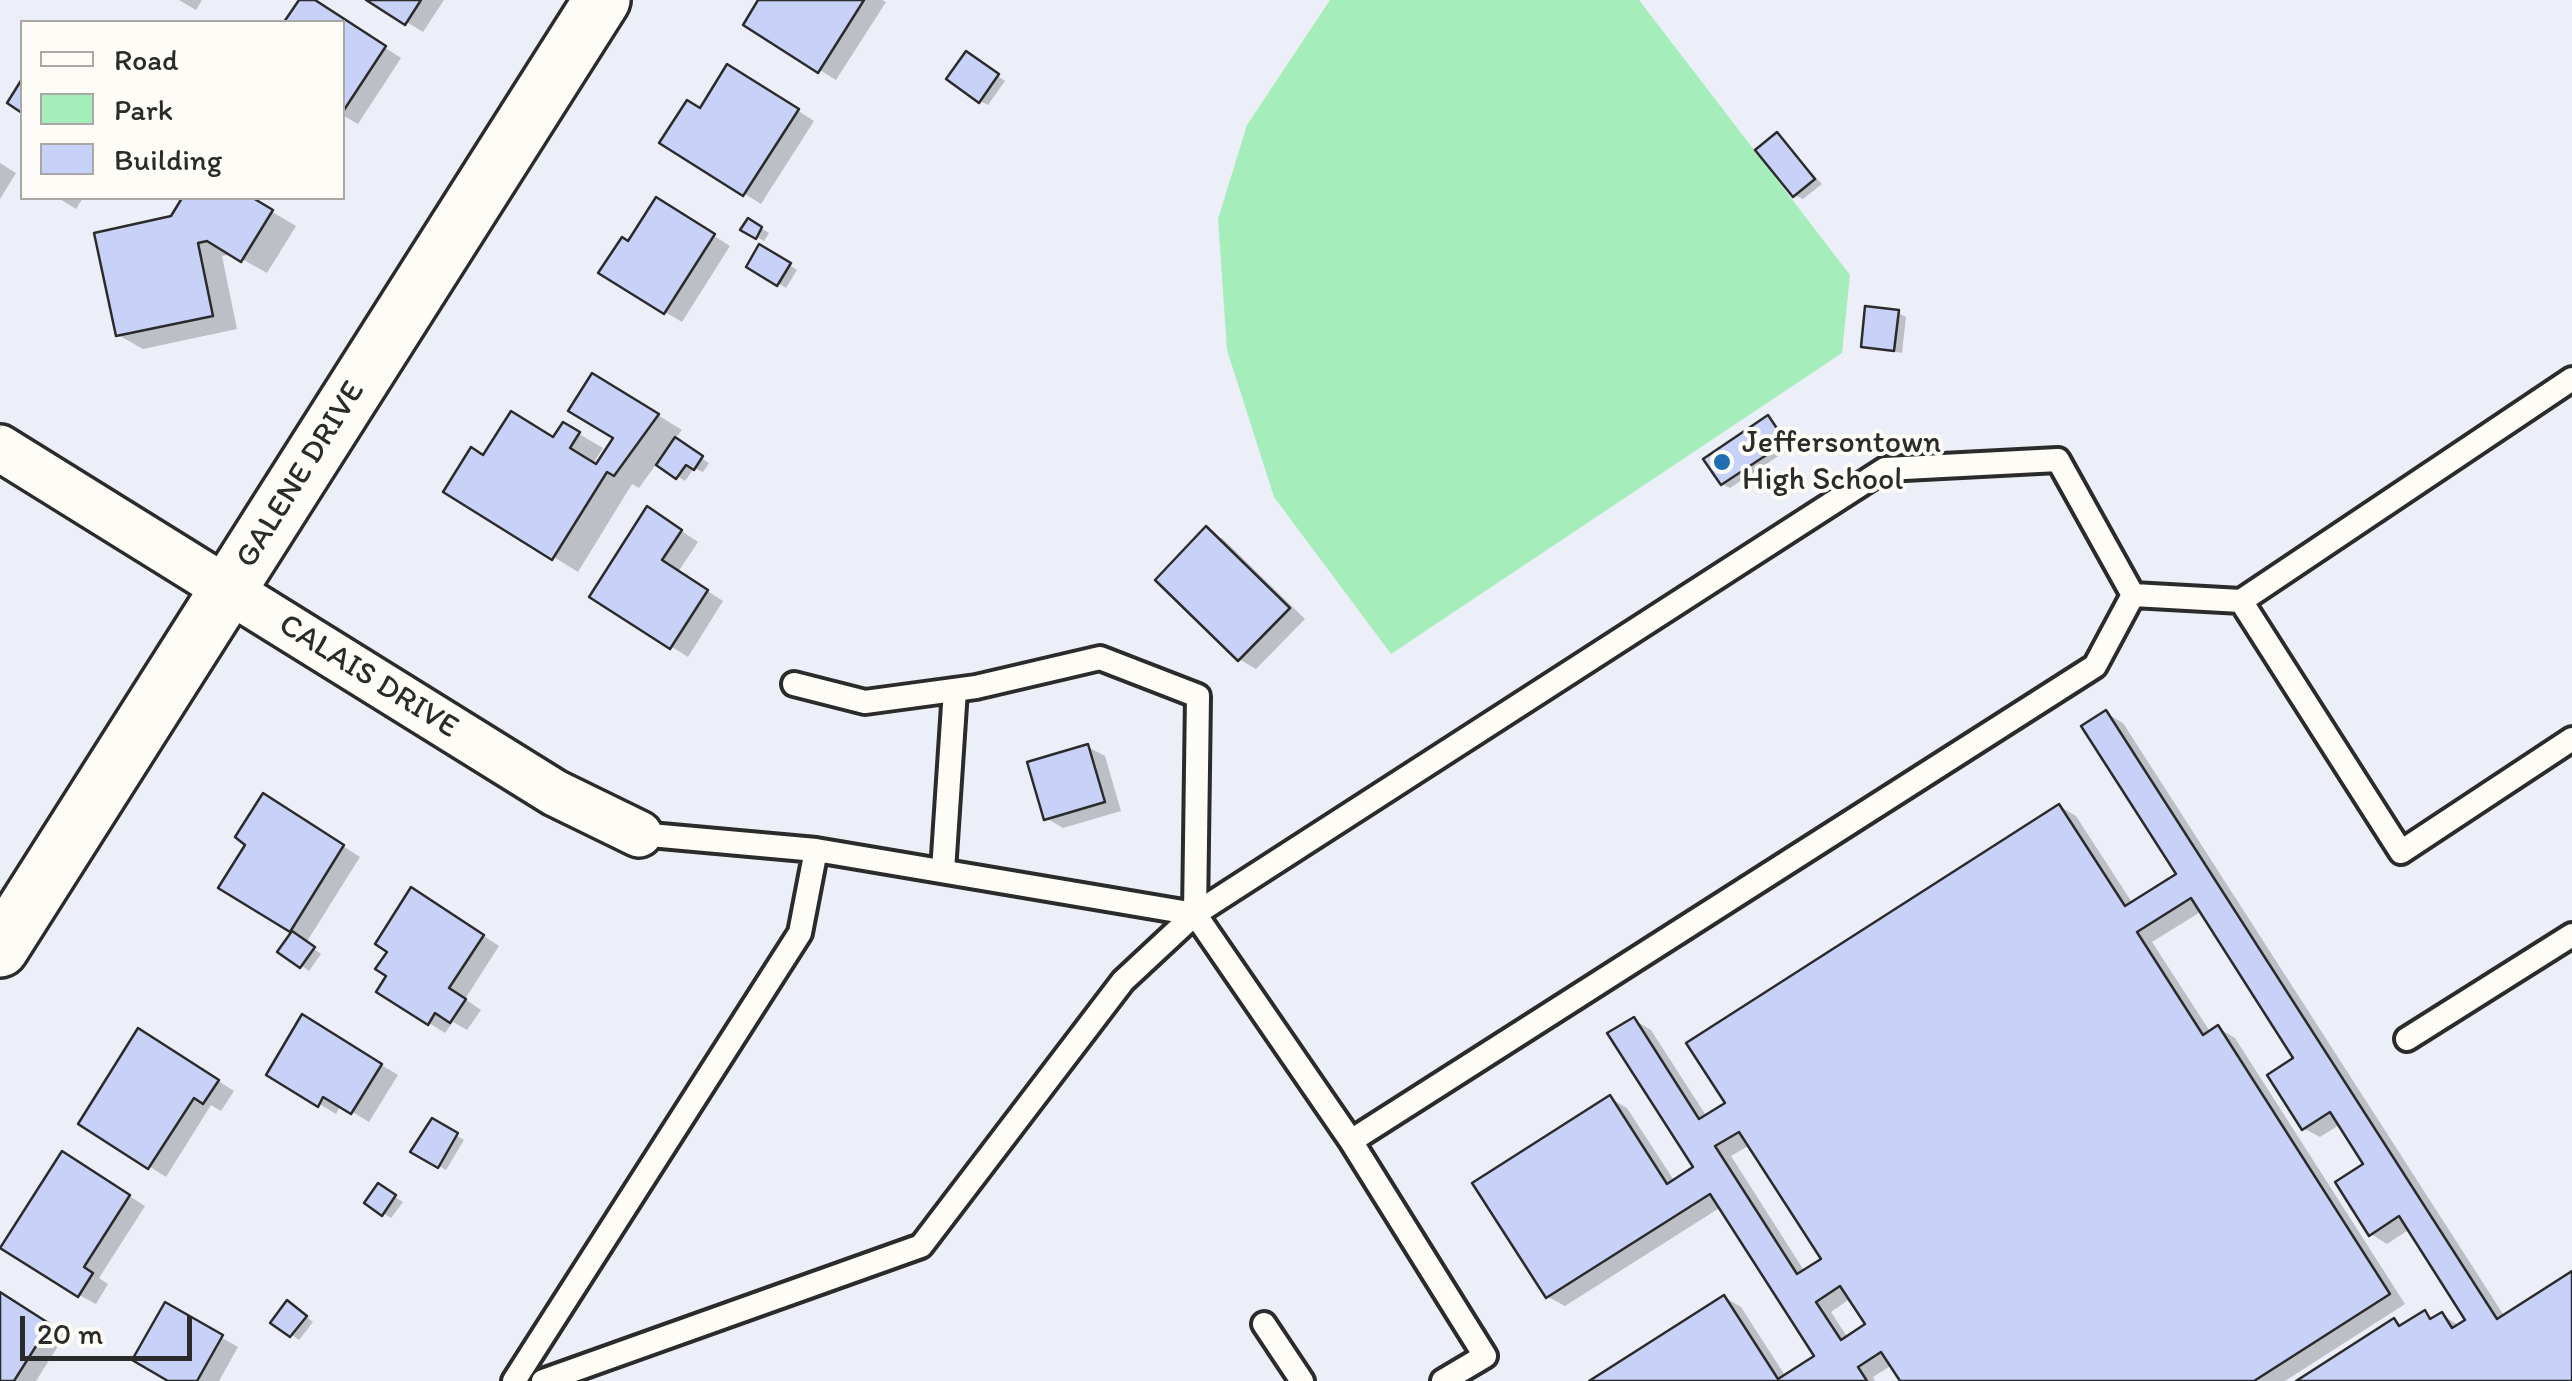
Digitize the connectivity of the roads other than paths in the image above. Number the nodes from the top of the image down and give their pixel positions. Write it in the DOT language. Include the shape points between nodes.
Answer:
graph roads {
  1 [pos="602,0"];
  2 [pos="2572,379"];
  3 [pos="0,448"];
  4 [pos="227,591"];
  5 [pos="2133,596"];
  6 [pos="2241,601"];
  7 [pos="794,684"];
  8 [pos="955,690"];
  9 [pos="2572,739"];
  10 [pos="639,834"];
  11 [pos="816,850"];
  12 [pos="943,871"];
  13 [pos="1195,914"];
  14 [pos="2572,935"];
  15 [pos="0,949"];
  16 [pos="2407,1040"];
  17 [pos="1352,1142"];
  18 [pos="1264,1324"];
  19 [pos="514,1381"];
  20 [pos="543,1381"];
  21 [pos="1302,1381"];
  22 [pos="1443,1381"];
  1 -- 4 [label="street, GALENE DRIVE"];
  2 -- 6 [label="lane"];
  3 -- 4 [label="street, CALAIS DRIVE"];
  4 -- 10 [label="street, CALAIS DRIVE" via="555,793"];
  4 -- 15 [label="street, GALENE DRIVE"];
  5 -- 6 [label="lane"];
  5 -- 13 [label="lane" via="2058,460 1885,469"];
  5 -- 17 [label="lane" via="2095,666"];
  6 -- 9 [label="lane" via="2401,852"];
  7 -- 8 [label="lane" via="865,702"];
  8 -- 12 [label="lane"];
  8 -- 13 [label="lane" via="1100,658 1198,696"];
  10 -- 11 [label="lane"];
  11 -- 12 [label="lane"];
  11 -- 19 [label="lane" via="800,933"];
  12 -- 13 [label="lane"];
  13 -- 17 [label="lane"];
  13 -- 20 [label="lane" via="1123,982 921,1246"];
  14 -- 16 [label="lane"];
  17 -- 22 [label="lane" via="1485,1356"];
  18 -- 21 [label="lane"];
}
